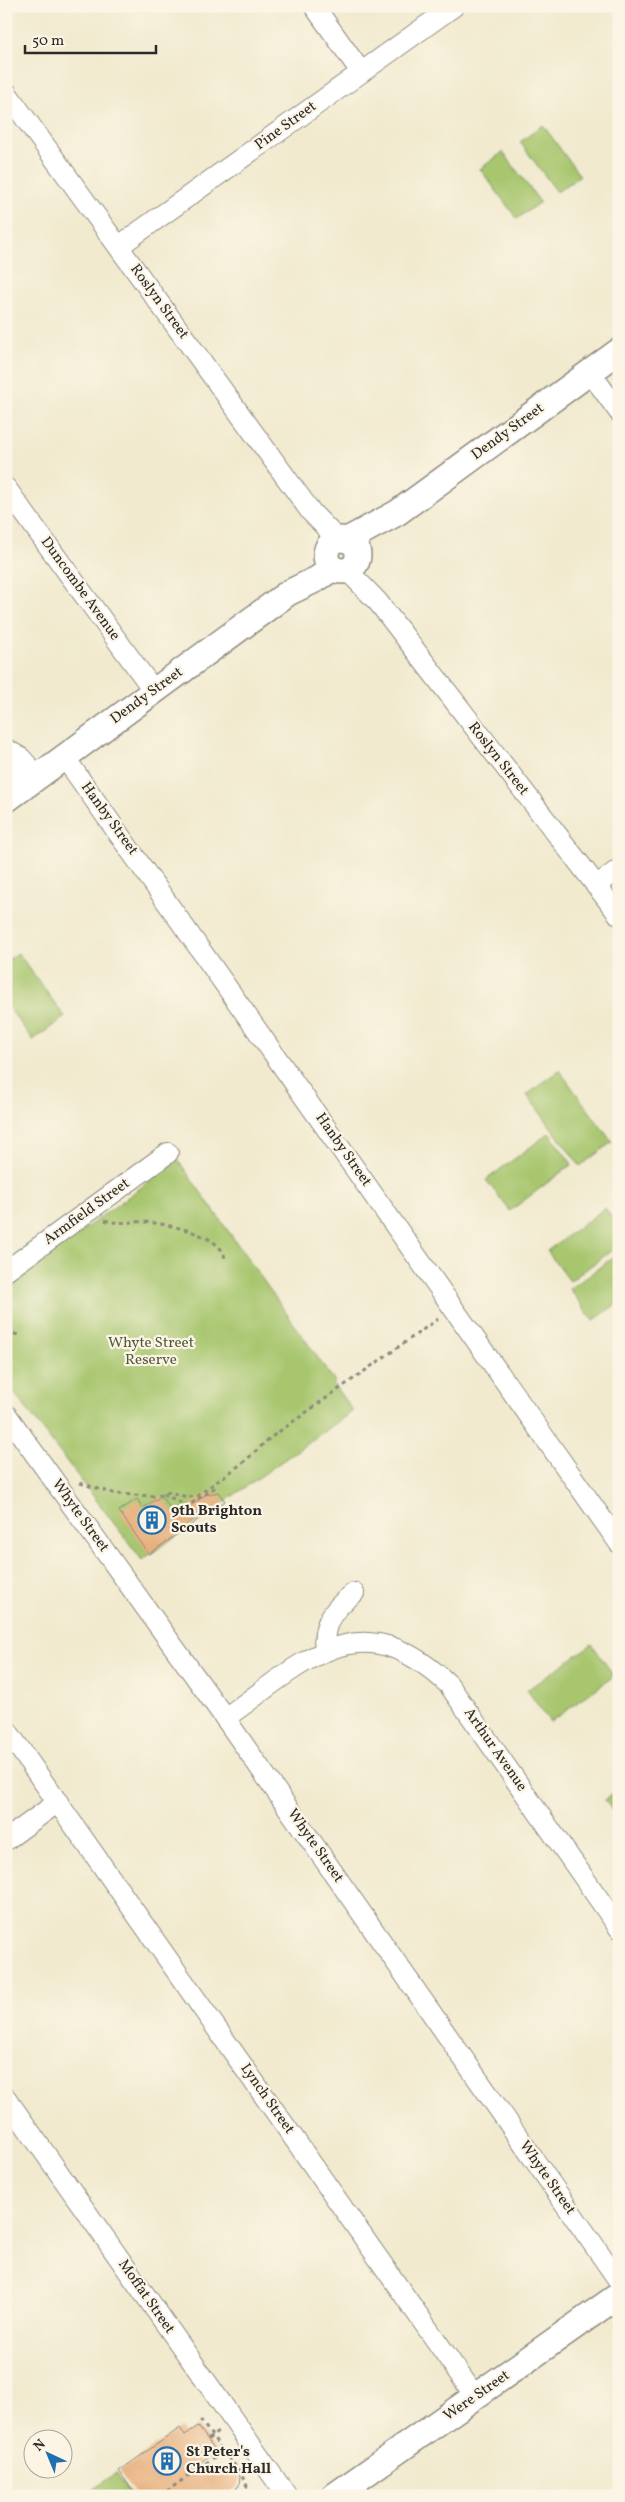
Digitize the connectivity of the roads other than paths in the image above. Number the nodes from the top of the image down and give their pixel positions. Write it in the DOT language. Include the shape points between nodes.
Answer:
graph roads {
  1 [pos="314,6"];
  2 [pos="454,6"];
  3 [pos="361,72"];
  4 [pos="6,92"];
  5 [pos="119,246"];
  6 [pos="619,351"];
  7 [pos="590,372"];
  8 [pos="619,412"];
  9 [pos="6,488"];
  10 [pos="342,554"];
  11 [pos="154,691"];
  12 [pos="6,749"];
  13 [pos="65,758"];
  14 [pos="6,766"];
  15 [pos="22,788"];
  16 [pos="619,869"];
  17 [pos="596,886"];
  18 [pos="619,915"];
  19 [pos="168,1153"];
  20 [pos="6,1272"];
  21 [pos="6,1414"];
  22 [pos="619,1543"];
  23 [pos="354,1593"];
  24 [pos="325,1650"];
  25 [pos="226,1718"];
  26 [pos="6,1728"];
  27 [pos="58,1802"];
  28 [pos="6,1840"];
  29 [pos="619,1928"];
  30 [pos="6,2098"];
  31 [pos="619,2281"];
  32 [pos="619,2296"];
  33 [pos="475,2396"];
  34 [pos="287,2496"];
  35 [pos="334,2496"];
  1 -- 3 [label="street"];
  2 -- 3 [label="street, Pine Street"];
  3 -- 5 [label="street, Pine Street"];
  4 -- 5 [label="street, Roslyn Street"];
  5 -- 10 [label="street, Roslyn Street"];
  6 -- 7 [label="street, Dendy Street"];
  7 -- 8 [label="street"];
  7 -- 10 [label="street, Dendy Street"];
  9 -- 11 [label="street, Duncombe Avenue"];
  10 -- 11 [label="street, Dendy Street"];
  10 -- 17 [label="street, Roslyn Street"];
  11 -- 13 [label="street, Dendy Street"];
  12 -- 15 [label="street" via="21,758"];
  13 -- 15 [label="street, Dendy Street"];
  13 -- 22 [label="street, Hanby Street"];
  14 -- 15 [label="street"];
  16 -- 17 [label="street"];
  17 -- 18 [label="street, Roslyn Street"];
  19 -- 20 [label="street, Armfield Street"];
  21 -- 25 [label="street, Whyte Street"];
  23 -- 24 [label="street" via="331,1614 324,1640"];
  24 -- 25 [label="street, Arthur Avenue" via="304,1661"];
  24 -- 29 [label="street, Arthur Avenue" via="353,1644 391,1646 436,1672 449,1685"];
  25 -- 31 [label="street, Whyte Street"];
  26 -- 27 [label="street, Lynch Street"];
  27 -- 28 [label="street"];
  27 -- 33 [label="street, Lynch Street"];
  30 -- 34 [label="street, Moffat Street"];
  32 -- 33 [label="street, Were Street"];
  33 -- 35 [label="street, Were Street"];
}
